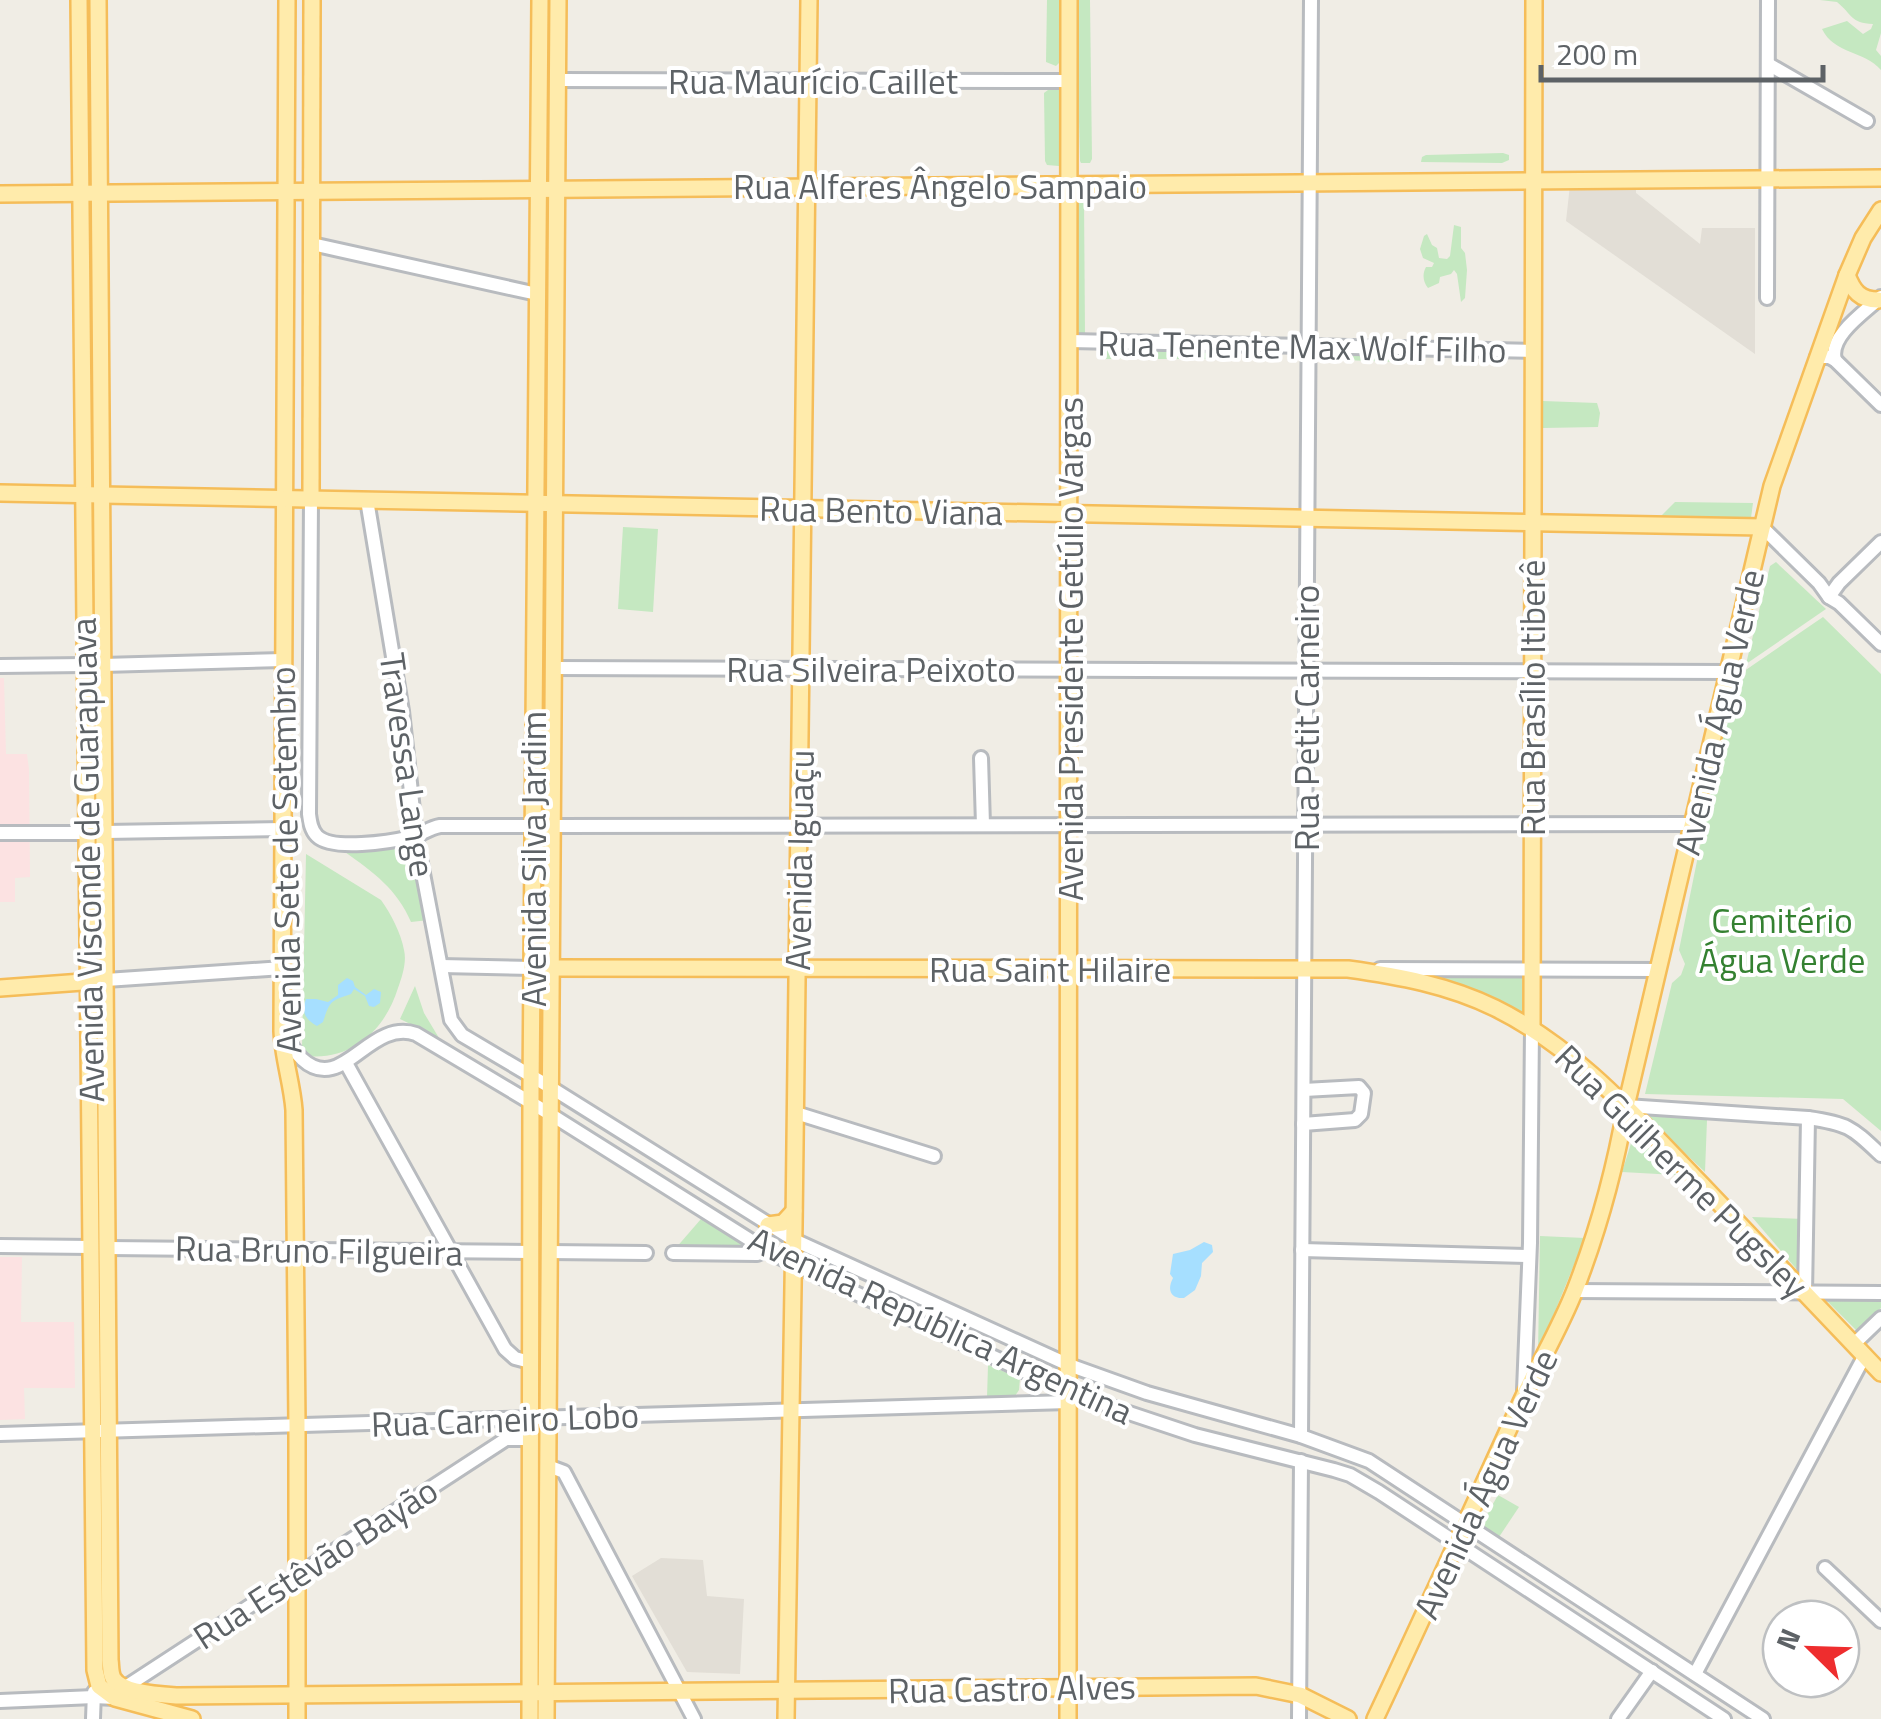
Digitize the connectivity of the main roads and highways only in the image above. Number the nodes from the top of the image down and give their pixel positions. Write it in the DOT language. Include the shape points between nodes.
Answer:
graph roads {
  1 [pos="79,0"];
  2 [pos="98,0"];
  3 [pos="287,0"];
  4 [pos="312,0"];
  5 [pos="540,0"];
  6 [pos="558,0"];
  7 [pos="809,0"];
  8 [pos="1070,0"];
  9 [pos="1534,0"];
  10 [pos="540,37"];
  11 [pos="558,60"];
  12 [pos="80,100"];
  13 [pos="99,115"];
  14 [pos="1881,178"];
  15 [pos="1534,181"];
  16 [pos="1069,184"];
  17 [pos="806,187"];
  18 [pos="538,189"];
  19 [pos="556,189"];
  20 [pos="288,191"];
  21 [pos="312,191"];
  22 [pos="81,193"];
  23 [pos="100,193"];
  24 [pos="0,194"];
  25 [pos="1881,210"];
  26 [pos="1846,275"];
  27 [pos="1880,298"];
  28 [pos="555,373"];
  29 [pos="101,384"];
  30 [pos="537,386"];
  31 [pos="83,410"];
  32 [pos="0,493"];
  33 [pos="84,495"];
  34 [pos="102,495"];
  35 [pos="286,498"];
  36 [pos="311,499"];
  37 [pos="536,504"];
  38 [pos="554,504"];
  39 [pos="802,508"];
  40 [pos="1070,514"];
  41 [pos="1533,522"];
  42 [pos="1762,527"];
  43 [pos="535,593"];
  44 [pos="103,615"];
  45 [pos="554,631"];
  46 [pos="85,634"];
  47 [pos="553,695"];
  48 [pos="534,718"];
  49 [pos="86,734"];
  50 [pos="104,757"];
  51 [pos="105,885"];
  52 [pos="88,916"];
  53 [pos="532,968"];
  54 [pos="551,968"];
  55 [pos="797,968"];
  56 [pos="1070,969"];
  57 [pos="1348,969"];
  58 [pos="106,980"];
  59 [pos="88,981"];
  60 [pos="0,988"];
  61 [pos="1532,1028"];
  62 [pos="1626,1106"];
  63 [pos="550,1143"];
  64 [pos="531,1166"];
  65 [pos="794,1211"];
  66 [pos="768,1225"];
  67 [pos="109,1358"];
  68 [pos="1881,1373"];
  69 [pos="92,1385"];
  70 [pos="1068,1688"];
  71 [pos="786,1690"];
  72 [pos="546,1692"];
  73 [pos="119,1693"];
  74 [pos="529,1693"];
  75 [pos="297,1695"];
  76 [pos="192,1719"];
  77 [pos="297,1719"];
  78 [pos="530,1719"];
  79 [pos="546,1719"];
  80 [pos="786,1719"];
  81 [pos="1068,1719"];
  82 [pos="1348,1719"];
  83 [pos="1375,1719"];
  1 -- 12 [label="main road, Avenida Visconde de Guarapuava"];
  2 -- 13 [label="main road, Avenida Visconde de Guarapuava"];
  3 -- 20 [label="main road, Avenida Sete de Setembro"];
  4 -- 21 [label="main road, Avenida Sete de Setembro"];
  5 -- 10 [label="main road, Avenida Silva Jardim"];
  6 -- 11 [label="main road, Avenida Silva Jardim"];
  7 -- 17 [label="main road, Avenida Iguaçu"];
  8 -- 16 [label="main road, Avenida Presidente Getúlio Vargas"];
  9 -- 15 [label="main road, Rua Brasílio Itiberê"];
  10 -- 11 [label="main road"];
  10 -- 18 [label="main road, Avenida Silva Jardim"];
  11 -- 19 [label="main road, Avenida Silva Jardim"];
  12 -- 13 [label="main road"];
  12 -- 22 [label="main road, Avenida Visconde de Guarapuava"];
  13 -- 23 [label="main road, Avenida Visconde de Guarapuava"];
  14 -- 15 [label="main road, Rua Alferes Ângelo Sampaio"];
  15 -- 16 [label="main road, Rua Alferes Ângelo Sampaio"];
  15 -- 41 [label="main road, Rua Brasílio Itiberê"];
  16 -- 17 [label="main road, Rua Alferes Ângelo Sampaio"];
  16 -- 40 [label="main road, Avenida Presidente Getúlio Vargas"];
  17 -- 19 [label="main road, Rua Alferes Ângelo Sampaio"];
  17 -- 39 [label="main road, Avenida Iguaçu"];
  18 -- 19 [label="main road, Rua Alferes Ângelo Sampaio"];
  18 -- 21 [label="main road, Rua Alferes Ângelo Sampaio"];
  18 -- 30 [label="main road, Avenida Silva Jardim"];
  19 -- 28 [label="main road, Avenida Silva Jardim"];
  20 -- 21 [label="main road, Rua Alferes Ângelo Sampaio"];
  20 -- 23 [label="main road, Rua Alferes Ângelo Sampaio"];
  20 -- 35 [label="main road, Avenida Sete de Setembro"];
  21 -- 36 [label="main road, Avenida Sete de Setembro"];
  22 -- 23 [label="main road, Rua Alferes Ângelo Sampaio"];
  22 -- 24 [label="main road, Rua Alferes Ângelo Sampaio"];
  22 -- 31 [label="main road, Avenida Visconde de Guarapuava"];
  23 -- 29 [label="main road, Avenida Visconde de Guarapuava"];
  25 -- 26 [label="main road, Avenida Água Verde"];
  26 -- 27 [label="main road" via="1860,296"];
  26 -- 42 [label="main road, Avenida Água Verde"];
  28 -- 30 [label="main road"];
  28 -- 38 [label="main road, Avenida Silva Jardim"];
  29 -- 31 [label="main road"];
  29 -- 34 [label="main road, Avenida Visconde de Guarapuava"];
  30 -- 37 [label="main road, Avenida Silva Jardim"];
  31 -- 33 [label="main road, Avenida Visconde de Guarapuava"];
  32 -- 33 [label="main road, Rua Bento Viana"];
  33 -- 34 [label="main road, Rua Bento Viana"];
  33 -- 46 [label="main road, Avenida Visconde de Guarapuava"];
  34 -- 35 [label="main road, Rua Bento Viana"];
  34 -- 44 [label="main road, Avenida Visconde de Guarapuava"];
  35 -- 36 [label="main road, Rua Bento Viana"];
  35 -- 75 [label="main road, Avenida Sete de Setembro" via="282,1031 294,1110"];
  36 -- 37 [label="main road, Rua Bento Viana"];
  37 -- 38 [label="main road, Rua Bento Viana"];
  37 -- 43 [label="main road, Avenida Silva Jardim"];
  38 -- 39 [label="main road, Rua Bento Viana"];
  38 -- 45 [label="main road, Avenida Silva Jardim"];
  39 -- 40 [label="main road, Rua Bento Viana"];
  39 -- 55 [label="main road, Avenida Iguaçu"];
  40 -- 41 [label="main road, Rua Bento Viana"];
  40 -- 56 [label="main road, Avenida Presidente Getúlio Vargas"];
  41 -- 42 [label="main road, Rua Bento Viana"];
  41 -- 61 [label="main road, Rua Brasílio Itiberê"];
  42 -- 62 [label="main road, Avenida Água Verde"];
  43 -- 45 [label="main road"];
  43 -- 48 [label="main road, Avenida Silva Jardim"];
  44 -- 46 [label="main road"];
  44 -- 50 [label="main road, Avenida Visconde de Guarapuava"];
  45 -- 47 [label="main road, Avenida Silva Jardim"];
  46 -- 49 [label="main road, Avenida Visconde de Guarapuava"];
  47 -- 48 [label="main road"];
  47 -- 54 [label="main road, Avenida Silva Jardim"];
  48 -- 53 [label="main road, Avenida Silva Jardim"];
  49 -- 50 [label="main road"];
  49 -- 52 [label="main road, Avenida Visconde de Guarapuava"];
  50 -- 51 [label="main road, Avenida Visconde de Guarapuava"];
  51 -- 52 [label="main road"];
  51 -- 58 [label="main road, Avenida Visconde de Guarapuava"];
  52 -- 59 [label="main road, Avenida Visconde de Guarapuava"];
  53 -- 54 [label="main road, Rua Saint Hilaire"];
  53 -- 64 [label="main road, Avenida Silva Jardim"];
  54 -- 55 [label="main road, Rua Saint Hilaire"];
  54 -- 63 [label="main road, Avenida Silva Jardim"];
  55 -- 56 [label="main road, Rua Saint Hilaire"];
  55 -- 65 [label="main road, Avenida Iguaçu"];
  56 -- 57 [label="main road, Rua Saint Hilaire"];
  56 -- 70 [label="main road, Avenida Presidente Getúlio Vargas"];
  57 -- 61 [label="main road, Rua Guilherme Pugsley" via="1443,988"];
  58 -- 59 [label="main road"];
  58 -- 67 [label="main road, Avenida Visconde de Guarapuava"];
  59 -- 60 [label="main road"];
  59 -- 69 [label="main road, Avenida Visconde de Guarapuava"];
  61 -- 62 [label="main road, Rua Guilherme Pugsley"];
  62 -- 68 [label="main road, Rua Guilherme Pugsley"];
  62 -- 83 [label="main road, Avenida Água Verde" via="1574,1291"];
  63 -- 64 [label="main road"];
  63 -- 72 [label="main road, Avenida Silva Jardim"];
  64 -- 74 [label="main road, Avenida Silva Jardim" via="530,1362 522,1418 530,1438"];
  65 -- 66 [label="main road" via="783,1223"];
  65 -- 71 [label="main road, Avenida Iguaçu"];
  67 -- 69 [label="main road"];
  67 -- 73 [label="main road, Avenida Visconde de Guarapuava" via="111,1670"];
  69 -- 73 [label="main road, Avenida Visconde de Guarapuava" via="94,1660 99,1686"];
  70 -- 71 [label="main road, Rua Castro Alves"];
  70 -- 81 [label="main road, Avenida Presidente Getúlio Vargas"];
  70 -- 82 [label="main road, Rua Castro Alves" via="1256,1686 1300,1695"];
  71 -- 72 [label="main road, Rua Castro Alves"];
  71 -- 80 [label="main road, Avenida Iguaçu"];
  72 -- 74 [label="main road, Rua Castro Alves"];
  72 -- 79 [label="main road, Avenida Silva Jardim"];
  73 -- 75 [label="main road, Rua Castro Alves"];
  73 -- 76 [label="main road"];
  74 -- 75 [label="main road, Rua Castro Alves"];
  74 -- 78 [label="main road, Avenida Silva Jardim"];
  75 -- 77 [label="main road, Avenida Sete de Setembro"];
}
